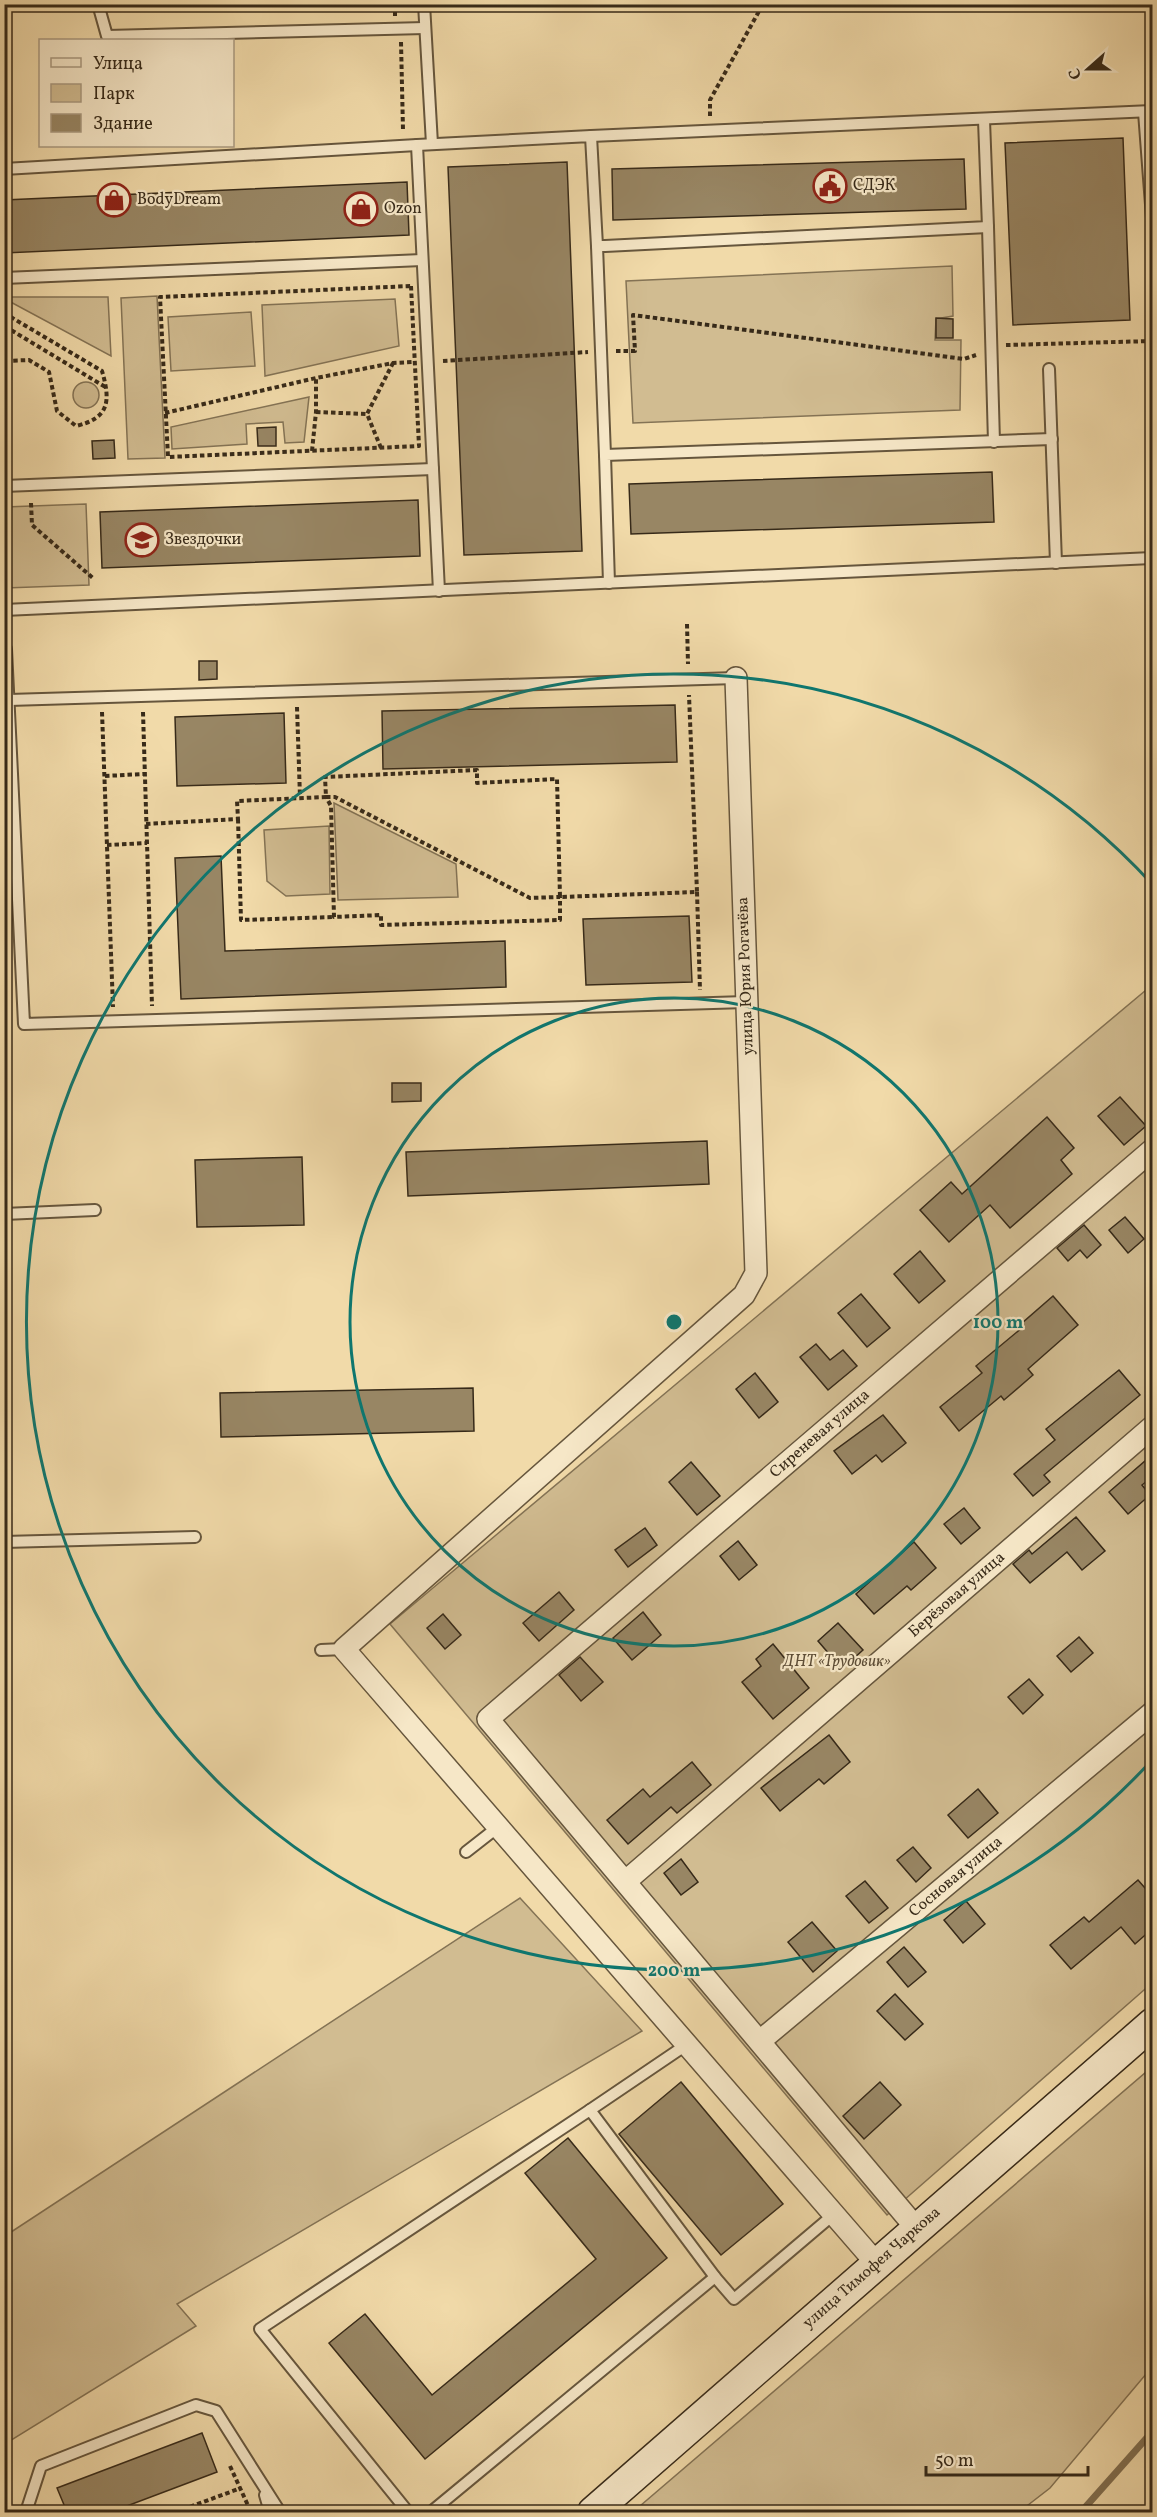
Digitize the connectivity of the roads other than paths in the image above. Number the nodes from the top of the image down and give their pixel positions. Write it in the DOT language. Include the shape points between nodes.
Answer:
graph roads {
  1 [pos="98,4"];
  2 [pos="424,4"];
  3 [pos="425,28"];
  4 [pos="1148,111"];
  5 [pos="984,120"];
  6 [pos="591,136"];
  7 [pos="432,144"];
  8 [pos="417,145"];
  9 [pos="4,169"];
  10 [pos="1152,218"];
  11 [pos="988,227"];
  12 [pos="597,246"];
  13 [pos="423,260"];
  14 [pos="4,278"];
  15 [pos="1049,369"];
  16 [pos="1052,440"];
  17 [pos="994,442"];
  18 [pos="605,455"];
  19 [pos="433,469"];
  20 [pos="4,486"];
  21 [pos="1152,558"];
  22 [pos="1056,563"];
  23 [pos="609,583"];
  24 [pos="439,591"];
  25 [pos="4,610"];
  26 [pos="6,649"];
  27 [pos="736,678"];
  28 [pos="6,682"];
  29 [pos="9,700"];
  30 [pos="746,1002"];
  31 [pos="1152,1150"];
  32 [pos="95,1210"];
  33 [pos="4,1214"];
  34 [pos="1152,1427"];
  35 [pos="195,1537"];
  36 [pos="4,1542"];
  37 [pos="344,1649"];
  38 [pos="321,1650"];
  39 [pos="1152,1713"];
  40 [pos="498,1827"];
  41 [pos="466,1852"];
  42 [pos="626,1881"];
  43 [pos="1152,2024"];
  44 [pos="760,2041"];
  45 [pos="686,2045"];
  46 [pos="590,2110"];
  47 [pos="833,2215"];
  48 [pos="917,2229"];
  49 [pos="877,2264"];
  50 [pos="715,2277"];
  51 [pos="260,2480"];
  52 [pos="26,2512"];
  53 [pos="270,2512"];
  54 [pos="280,2512"];
  55 [pos="408,2512"];
  56 [pos="431,2512"];
  57 [pos="593,2512"];
  1 -- 3 [label="lane" via="107,36"];
  2 -- 3 [label="lane"];
  3 -- 7 [label="lane"];
  4 -- 5 [label="lane"];
  4 -- 10 [label="lane"];
  5 -- 6 [label="lane"];
  5 -- 11 [label="lane"];
  6 -- 7 [label="lane"];
  6 -- 12 [label="lane"];
  7 -- 8 [label="lane"];
  8 -- 9 [label="lane"];
  8 -- 13 [label="lane"];
  11 -- 12 [label="lane"];
  11 -- 17 [label="lane"];
  12 -- 18 [label="lane"];
  13 -- 14 [label="lane"];
  13 -- 19 [label="lane"];
  15 -- 16 [label="lane"];
  16 -- 17 [label="lane"];
  16 -- 22 [label="lane"];
  17 -- 18 [label="lane"];
  18 -- 23 [label="lane"];
  19 -- 20 [label="lane"];
  19 -- 24 [label="lane"];
  21 -- 22 [label="lane"];
  22 -- 23 [label="lane"];
  23 -- 24 [label="lane"];
  24 -- 25 [label="lane"];
  26 -- 28 [label="lane"];
  27 -- 29 [label="lane"];
  27 -- 30 [label="street, улица Юрия Рогачёва"];
  28 -- 29 [label="lane"];
  29 -- 30 [label="lane" via="24,1024"];
  30 -- 37 [label="street, улица Юрия Рогачёва" via="756,1274 744,1295"];
  31 -- 42 [label="street, Сиреневая улица" via="488,1719"];
  32 -- 33 [label="lane"];
  34 -- 42 [label="street, Берёзовая улица"];
  35 -- 36 [label="lane"];
  37 -- 38 [label="lane"];
  37 -- 40 [label="street"];
  39 -- 44 [label="street, Сосновая улица"];
  40 -- 41 [label="lane"];
  40 -- 45 [label="street"];
  42 -- 44 [label="street"];
  43 -- 48 [label="main road, улица Тимофея Чаркова"];
  44 -- 48 [label="street"];
  45 -- 46 [label="lane"];
  45 -- 47 [label="street"];
  46 -- 50 [label="lane"];
  46 -- 55 [label="lane" via="260,2329"];
  47 -- 49 [label="street"];
  47 -- 50 [label="lane" via="734,2299"];
  48 -- 49 [label="main road, улица Тимофея Чаркова"];
  49 -- 57 [label="main road, улица Тимофея Чаркова"];
  50 -- 56 [label="lane"];
  51 -- 52 [label="lane" via="216,2411 196,2405 41,2466"];
  51 -- 53 [label="lane"];
  51 -- 54 [label="lane"];
}
